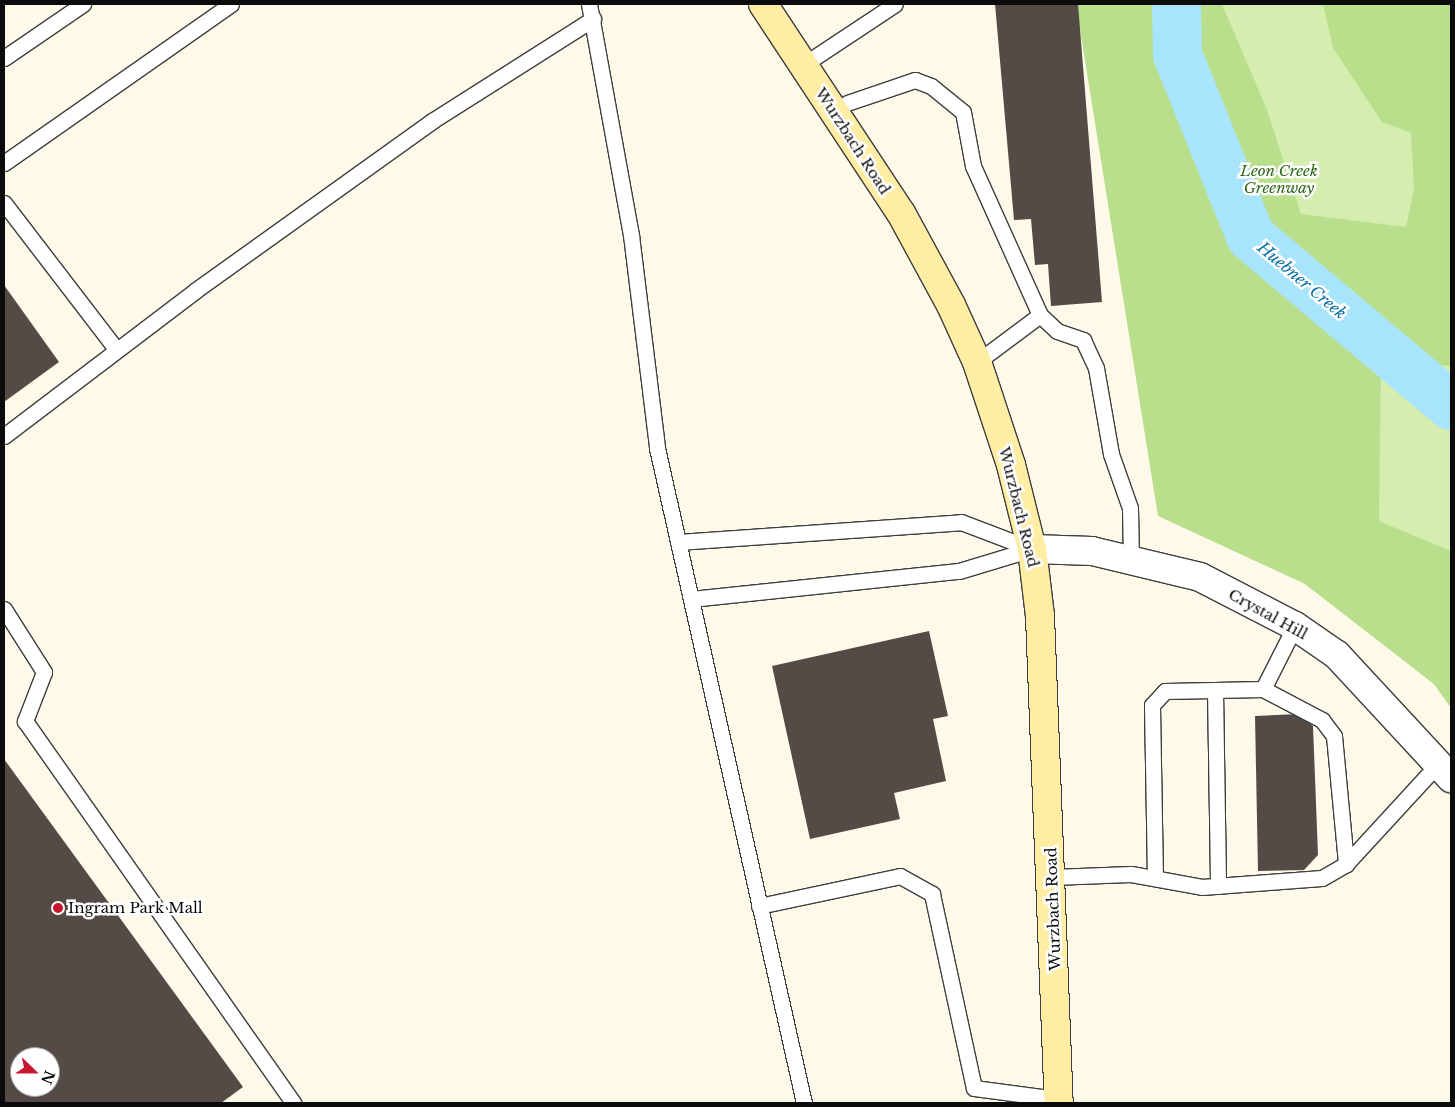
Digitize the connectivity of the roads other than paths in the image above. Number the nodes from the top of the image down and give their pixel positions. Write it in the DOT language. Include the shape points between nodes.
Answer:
graph roads {
  1 [pos="83,4"];
  2 [pos="231,4"];
  3 [pos="763,4"];
  4 [pos="895,4"];
  5 [pos="591,11"];
  6 [pos="4,58"];
  7 [pos="803,66"];
  8 [pos="847,103"];
  9 [pos="4,163"];
  10 [pos="4,203"];
  11 [pos="1040,315"];
  12 [pos="116,349"];
  13 [pos="977,362"];
  14 [pos="4,436"];
  15 [pos="678,542"];
  16 [pos="1032,549"];
  17 [pos="1131,560"];
  18 [pos="691,599"];
  19 [pos="4,609"];
  20 [pos="1295,626"];
  21 [pos="1263,689"];
  22 [pos="1215,690"];
  23 [pos="1445,771"];
  24 [pos="1346,864"];
  25 [pos="1052,877"];
  26 [pos="1156,878"];
  27 [pos="1218,886"];
  28 [pos="759,906"];
  29 [pos="1058,1101"];
  30 [pos="293,1103"];
  31 [pos="804,1103"];
  1 -- 6 [label="lane"];
  2 -- 9 [label="lane"];
  3 -- 7 [label="main road, Wurzbach Road"];
  4 -- 7 [label="lane"];
  5 -- 12 [label="lane" via="432,120"];
  5 -- 15 [label="lane" via="631,235 657,448"];
  7 -- 13 [label="main road, Wurzbach Road" via="901,213"];
  8 -- 11 [label="lane" via="914,80 932,86 963,112 973,166"];
  10 -- 12 [label="lane"];
  11 -- 13 [label="lane"];
  11 -- 17 [label="lane" via="1057,331 1083,340 1096,368 1111,454 1130,508"];
  12 -- 14 [label="lane"];
  13 -- 16 [label="main road, Wurzbach Road" via="1011,465"];
  15 -- 16 [label="lane" via="961,522"];
  15 -- 18 [label="lane"];
  16 -- 17 [label="street, Crystal Hill" via="1092,551"];
  16 -- 18 [label="lane" via="959,571"];
  16 -- 25 [label="main road, Wurzbach Road" via="1040,616"];
  17 -- 20 [label="street, Crystal Hill" via="1200,577"];
  18 -- 28 [label="lane"];
  19 -- 30 [label="lane" via="44,672 25,721"];
  20 -- 21 [label="lane"];
  20 -- 23 [label="street, Crystal Hill" via="1337,655"];
  21 -- 22 [label="lane"];
  21 -- 24 [label="lane" via="1322,720 1334,736"];
  22 -- 26 [label="lane" via="1165,692 1152,705"];
  22 -- 27 [label="lane"];
  23 -- 24 [label="lane"];
  24 -- 27 [label="lane" via="1322,878"];
  25 -- 26 [label="lane" via="1131,874"];
  25 -- 29 [label="main road, Wurzbach Road"];
  26 -- 27 [label="lane"];
  28 -- 29 [label="lane" via="900,876 932,894 974,1088"];
  28 -- 31 [label="lane"];
}
